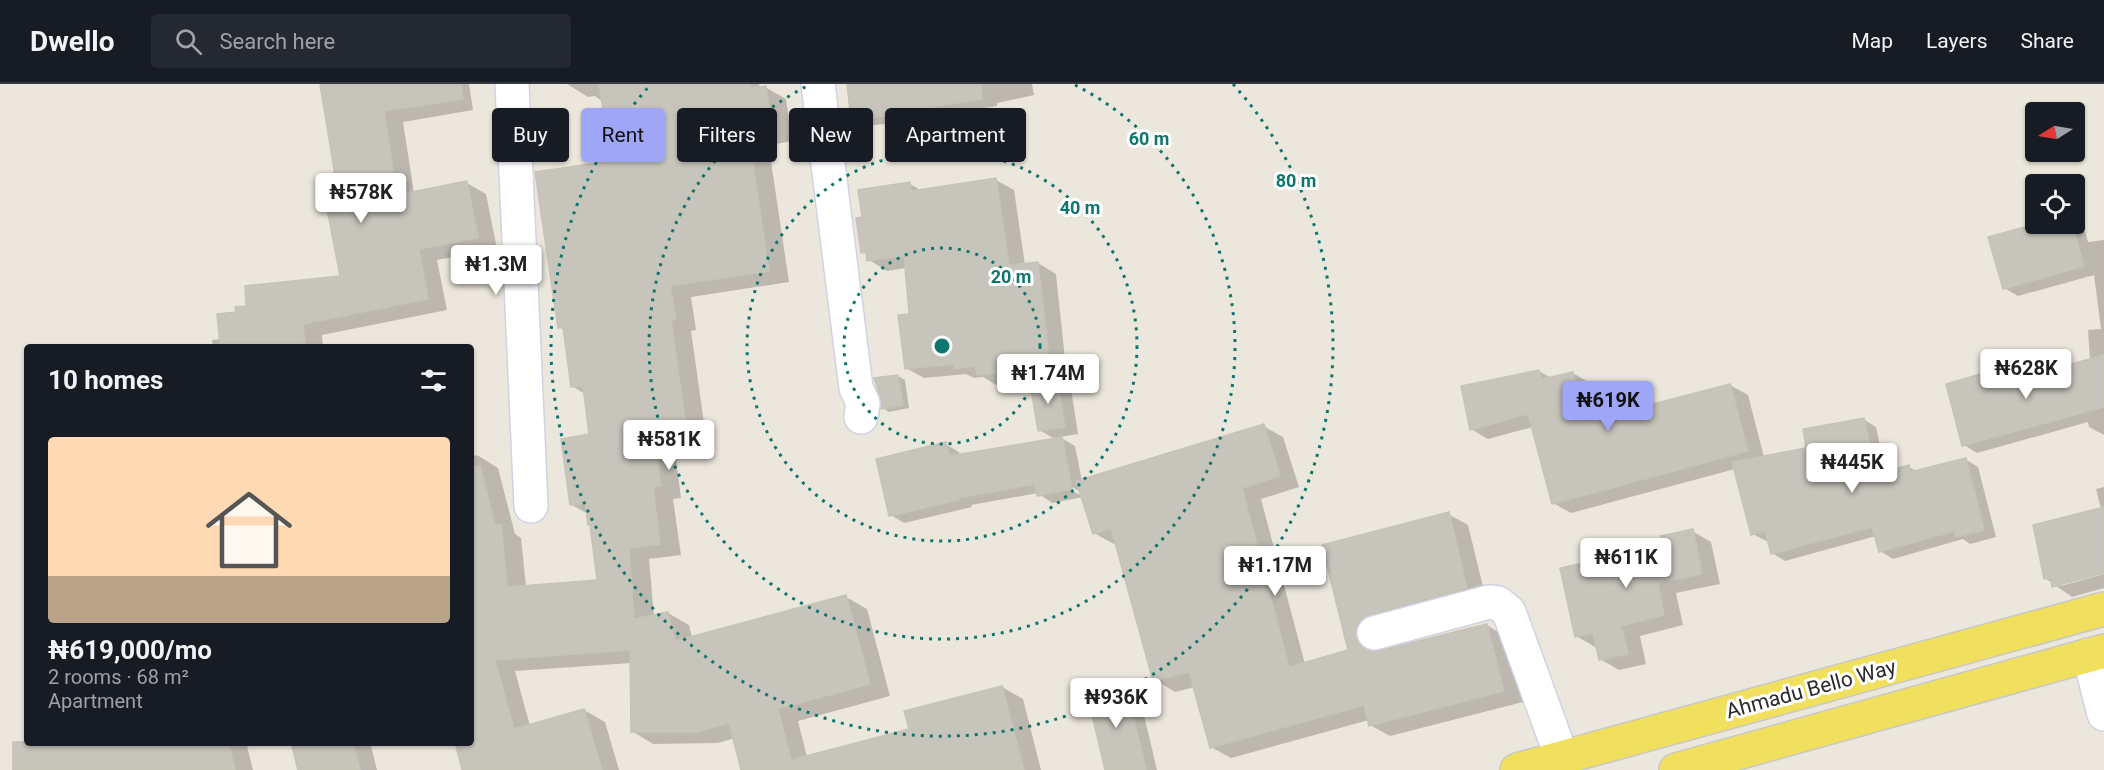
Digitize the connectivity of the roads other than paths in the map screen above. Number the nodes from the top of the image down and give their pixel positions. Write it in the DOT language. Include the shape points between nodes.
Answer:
graph roads {
  1 [pos="512,84"];
  2 [pos="818,84"];
  3 [pos="861,417"];
  4 [pos="531,506"];
  5 [pos="2104,609"];
  6 [pos="1374,633"];
  7 [pos="2096,653"];
  8 [pos="2104,714"];
  9 [pos="1562,758"];
  10 [pos="1517,770"];
  11 [pos="1676,770"];
  1 -- 4 [label="street"];
  2 -- 3 [label="street"];
  5 -- 9 [label="main road, Ahmadu Bello Way"];
  6 -- 9 [label="street" via="1489,602 1498,603 1509,612"];
  7 -- 8 [label="street"];
  7 -- 11 [label="main road, Ahmadu Bello Way"];
  9 -- 10 [label="main road, Ahmadu Bello Way"];
}
